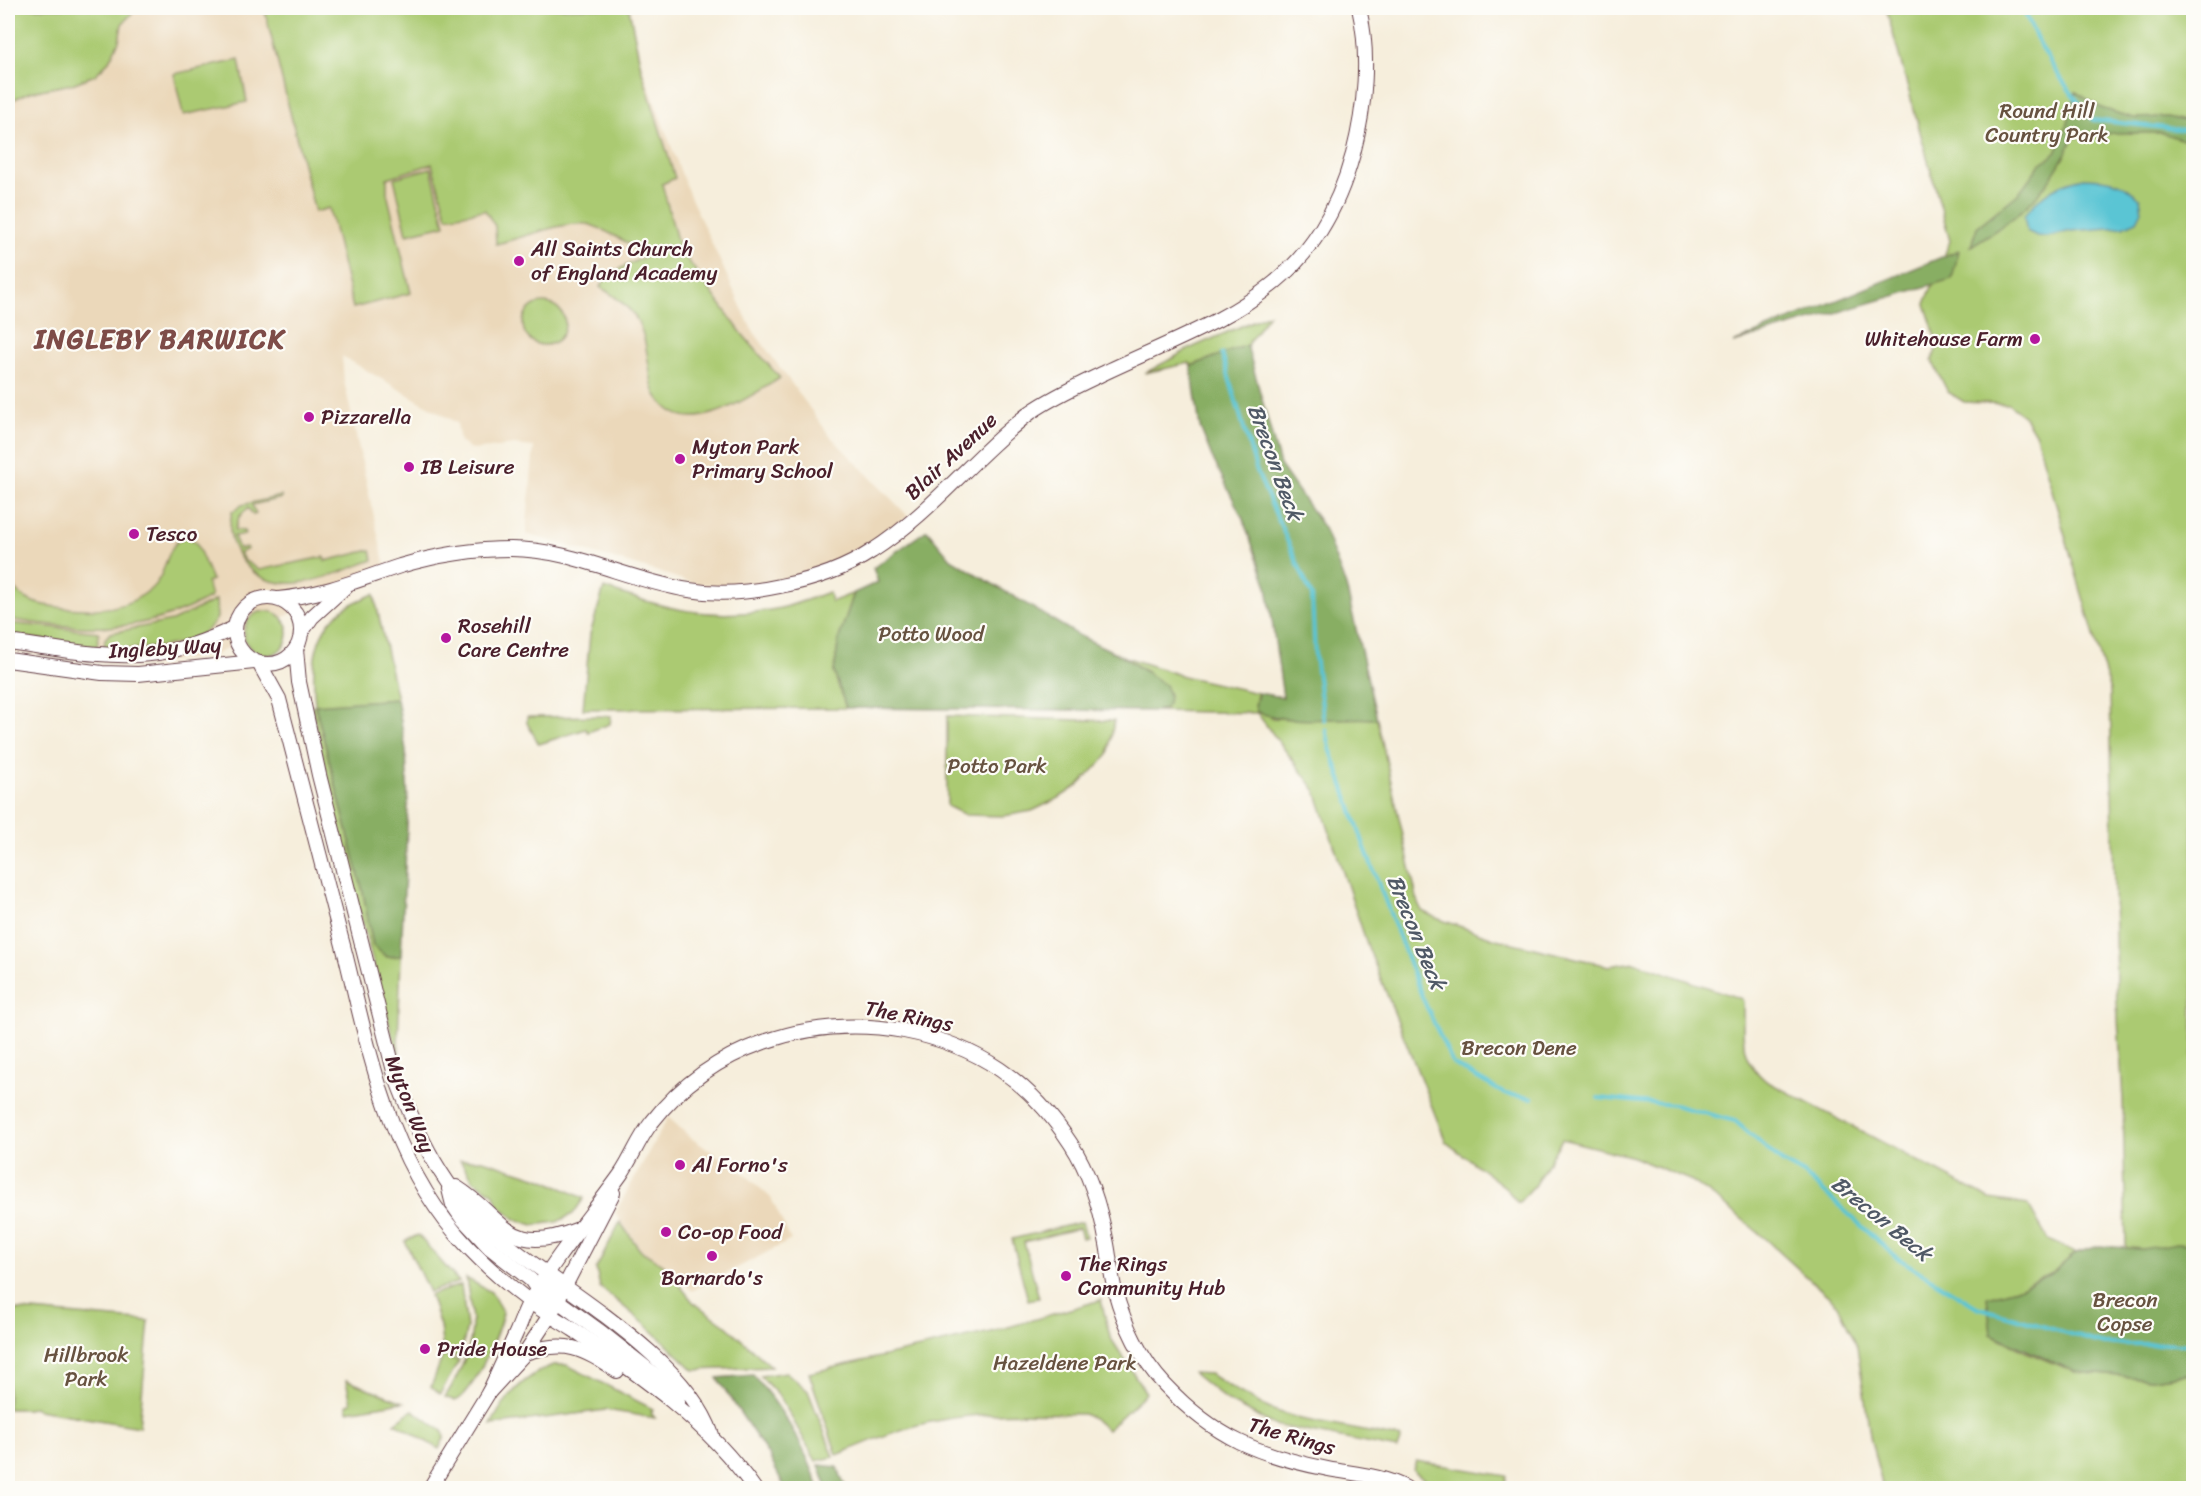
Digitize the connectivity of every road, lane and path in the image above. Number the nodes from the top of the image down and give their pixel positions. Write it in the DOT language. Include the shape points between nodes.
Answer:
graph roads {
  1 [pos="1359,8"];
  2 [pos="346,586"];
  3 [pos="278,599"];
  4 [pos="234,628"];
  5 [pos="301,633"];
  6 [pos="8,642"];
  7 [pos="296,649"];
  8 [pos="8,660"];
  9 [pos="257,663"];
  10 [pos="623,1171"];
  11 [pos="447,1182"];
  12 [pos="581,1228"];
  13 [pos="548,1273"];
  14 [pos="549,1294"];
  15 [pos="550,1315"];
  16 [pos="525,1353"];
  17 [pos="649,1385"];
  18 [pos="489,1392"];
  19 [pos="689,1416"];
  20 [pos="713,1437"];
  21 [pos="430,1488"];
  22 [pos="754,1488"];
  23 [pos="1406,1488"];
  1 -- 2 [label="street, Blair Avenue" via="1364,96 1357,138 1345,183 1333,209 1298,262 1272,287 1225,317 1071,389 1033,411 916,518 872,551 806,580 736,592 691,591 550,553 517,549 445,554"];
  2 -- 3 [label="street, Blair Avenue"];
  2 -- 5 [label="street, Blair Avenue" via="312,617"];
  3 -- 4 [label="street" via="251,602 238,615"];
  3 -- 5 [label="street" via="298,616"];
  4 -- 6 [label="street, Ingleby Way" via="194,645 150,654 100,653"];
  4 -- 9 [label="street" via="240,651"];
  5 -- 7 [label="street"];
  7 -- 9 [label="street" via="277,663"];
  7 -- 11 [label="street, Myton Way" via="319,775 395,1075 420,1136"];
  8 -- 9 [label="street, Ingleby Way" via="138,674"];
  9 -- 14 [label="street, Myton Way" via="279,699 366,1044 389,1117 412,1168 434,1207 469,1249"];
  10 -- 12 [label="street, The Rings"];
  10 -- 14 [label="street, The Rings" via="580,1261"];
  10 -- 23 [label="street, The Rings" via="651,1123 686,1085 763,1041 805,1030 847,1026 884,1028 960,1047 1009,1074 1048,1112 1073,1147 1096,1198 1115,1291 1130,1331 1163,1383 1200,1419 1230,1439 1292,1462 1389,1479"];
  11 -- 12 [label="street" via="523,1238 549,1239"];
  11 -- 13 [label="street, Myton Way" via="493,1233"];
  11 -- 14 [label="street" via="453,1205 462,1218 489,1247"];
  12 -- 13 [label="street, The Rings"];
  13 -- 14 [label="street"];
  14 -- 15 [label="street, Myton Way"];
  14 -- 18 [label="street, The Rings" via="519,1328"];
  14 -- 19 [label="street" via="665,1383"];
  14 -- 20 [label="street, Myton Way" via="581,1299 632,1338 675,1377 702,1412"];
  15 -- 16 [label="street"];
  15 -- 17 [label="street, Myton Way"];
  16 -- 17 [label="street" via="542,1347 585,1351 626,1377"];
  16 -- 18 [label="street"];
  17 -- 19 [label="street, Myton Way"];
  18 -- 21 [label="street"];
  19 -- 20 [label="street, Myton Way"];
  20 -- 22 [label="street, Myton Way"];
}
